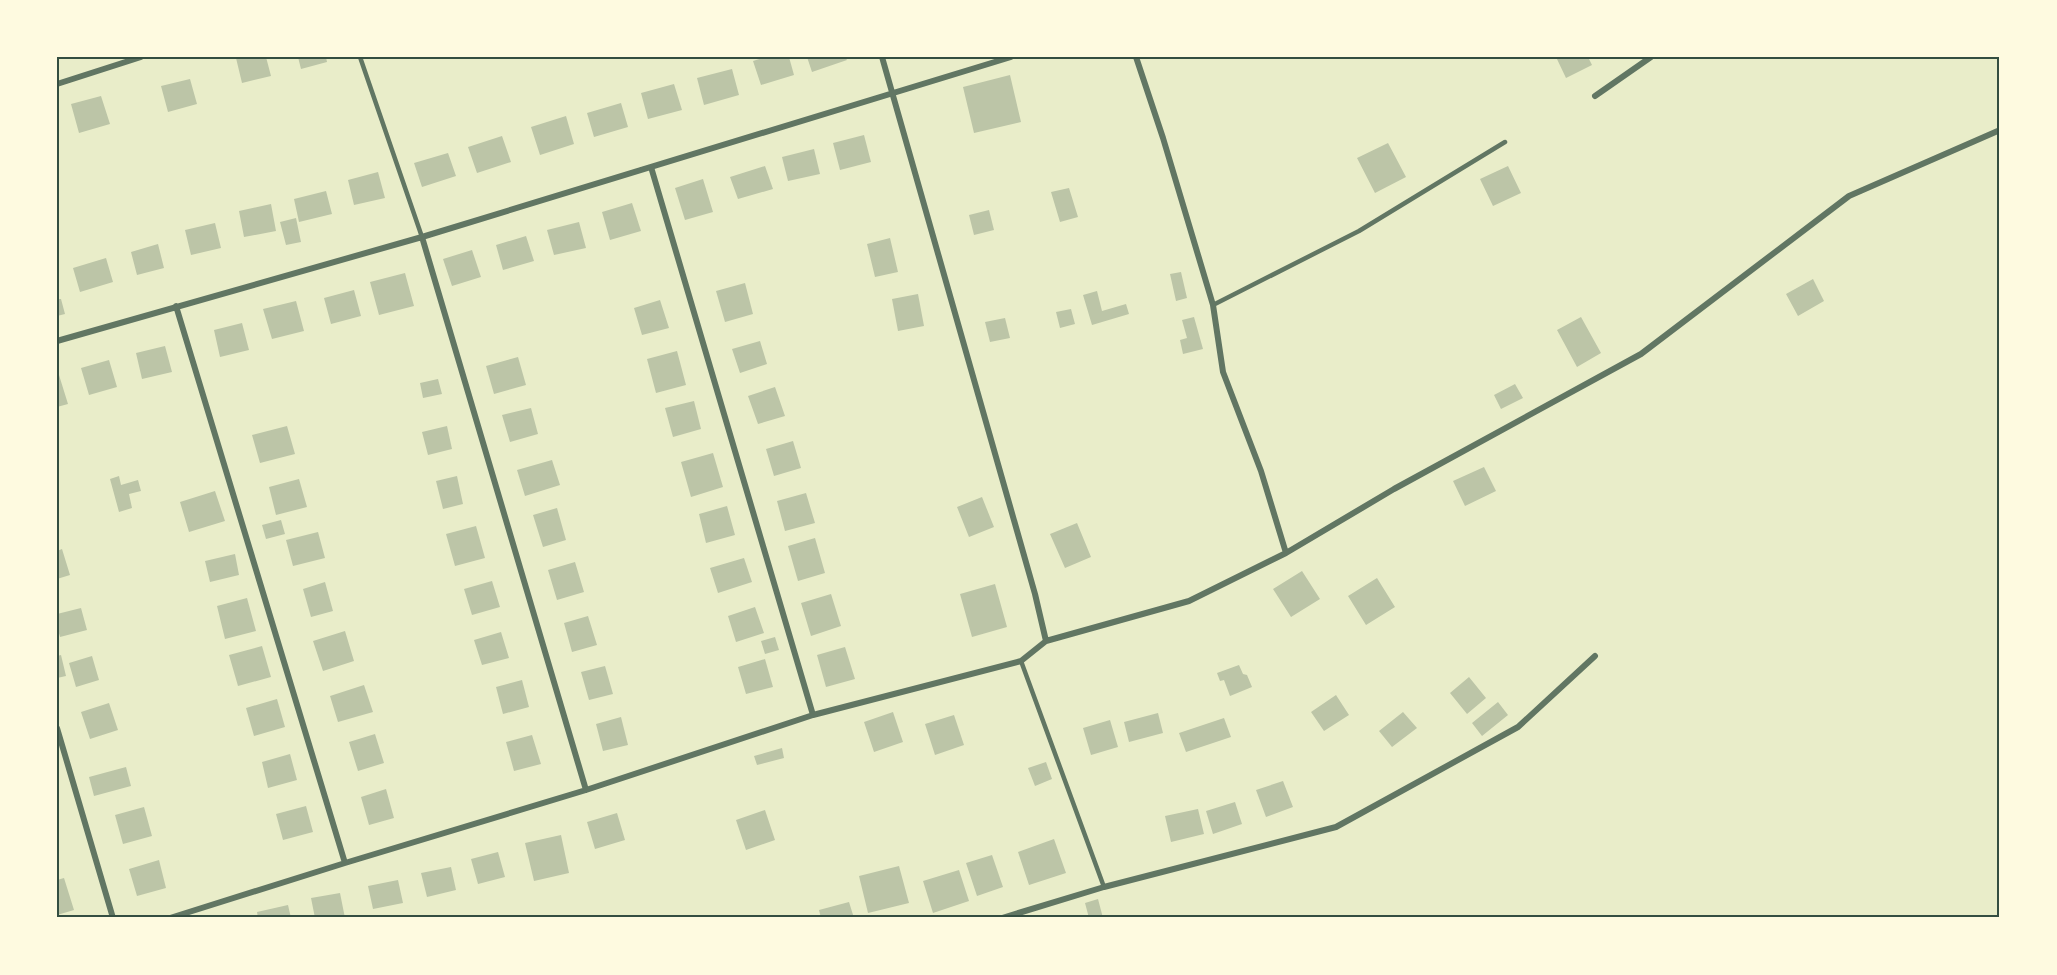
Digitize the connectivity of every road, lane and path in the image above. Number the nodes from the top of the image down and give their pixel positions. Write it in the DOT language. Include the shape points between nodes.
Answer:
graph roads {
  1 [pos="141,57"];
  2 [pos="360,57"];
  3 [pos="882,57"];
  4 [pos="1011,57"];
  5 [pos="1136,57"];
  6 [pos="1652,57"];
  7 [pos="57,84"];
  8 [pos="893,93"];
  9 [pos="1594,96"];
  10 [pos="2000,130"];
  11 [pos="1504,142"];
  12 [pos="651,167"];
  13 [pos="422,237"];
  14 [pos="1213,305"];
  15 [pos="177,306"];
  16 [pos="57,341"];
  17 [pos="1286,553"];
  18 [pos="1046,641"];
  19 [pos="1595,656"];
  20 [pos="1021,660"];
  21 [pos="813,715"];
  22 [pos="57,728"];
  23 [pos="586,790"];
  24 [pos="345,863"];
  25 [pos="1104,887"];
  26 [pos="113,918"];
  27 [pos="170,918"];
  28 [pos="1002,918"];
  1 -- 7 [label="street"];
  2 -- 13 [label="lane"];
  3 -- 8 [label="street"];
  4 -- 8 [label="street"];
  5 -- 14 [label="street"];
  6 -- 9 [label="street"];
  8 -- 12 [label="street"];
  8 -- 18 [label="street"];
  10 -- 17 [label="street" via="1849,196 1641,354 1394,489"];
  11 -- 14 [label="lane" via="1359,231"];
  12 -- 13 [label="street"];
  12 -- 21 [label="street"];
  13 -- 15 [label="street"];
  13 -- 23 [label="street"];
  14 -- 17 [label="street" via="1223,372 1261,471"];
  15 -- 16 [label="street"];
  15 -- 24 [label="street"];
  17 -- 18 [label="street" via="1189,601"];
  18 -- 20 [label="street"];
  19 -- 25 [label="street" via="1518,727 1336,827"];
  20 -- 21 [label="street"];
  20 -- 25 [label="lane"];
  21 -- 23 [label="street"];
  22 -- 26 [label="street"];
  23 -- 24 [label="street"];
  24 -- 27 [label="street"];
  25 -- 28 [label="street"];
}
